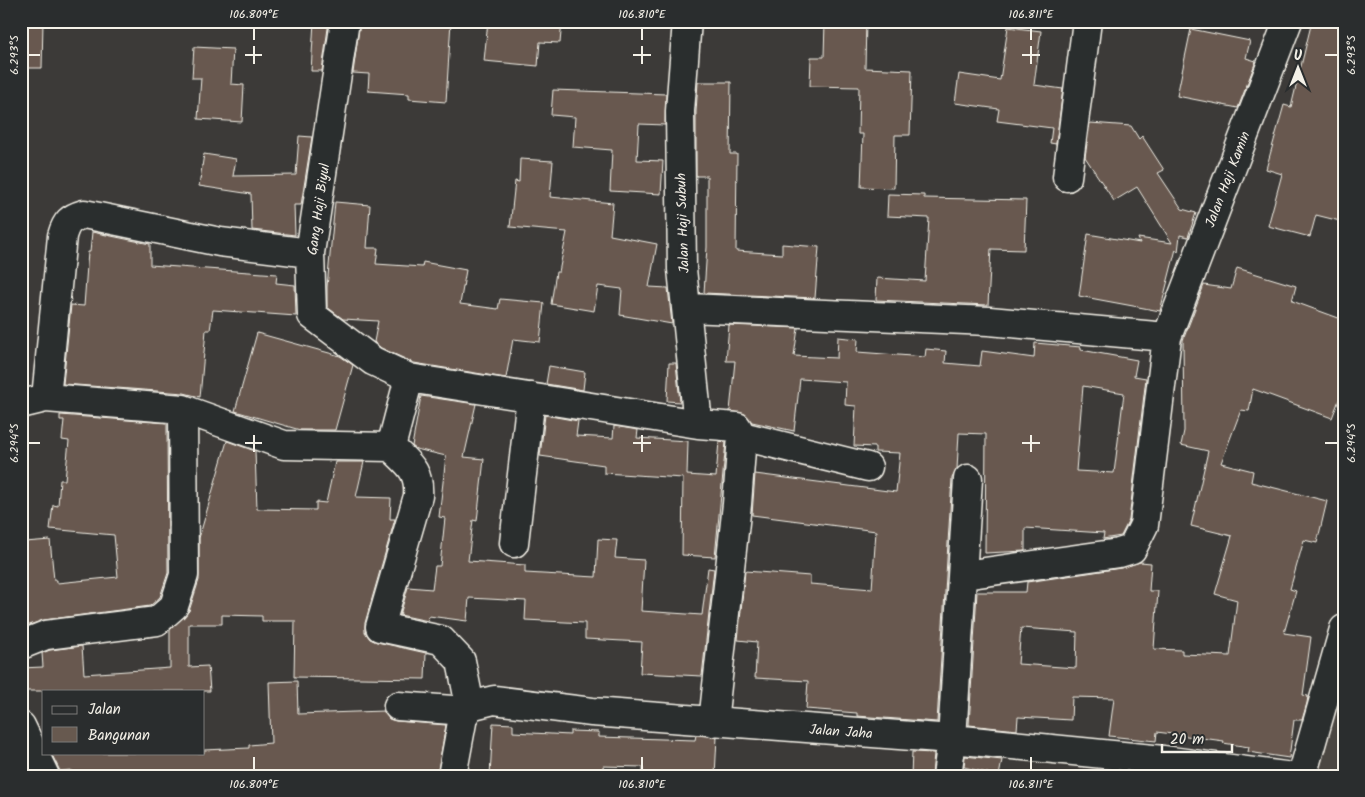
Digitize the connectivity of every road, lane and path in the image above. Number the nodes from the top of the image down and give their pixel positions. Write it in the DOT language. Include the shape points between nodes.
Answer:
graph roads {
  1 [pos="345,21"];
  2 [pos="687,21"];
  3 [pos="1087,21"];
  4 [pos="1288,21"];
  5 [pos="1067,177"];
  6 [pos="310,253"];
  7 [pos="688,308"];
  8 [pos="1167,337"];
  9 [pos="409,378"];
  10 [pos="531,397"];
  11 [pos="33,401"];
  12 [pos="183,409"];
  13 [pos="698,424"];
  14 [pos="742,436"];
  15 [pos="391,446"];
  16 [pos="868,467"];
  17 [pos="968,479"];
  18 [pos="514,543"];
  19 [pos="964,575"];
  20 [pos="1344,629"];
  21 [pos="21,645"];
  22 [pos="398,706"];
  23 [pos="468,709"];
  24 [pos="713,722"];
  25 [pos="21,726"];
  26 [pos="952,739"];
  27 [pos="45,776"];
  28 [pos="452,776"];
  29 [pos="946,776"];
  30 [pos="1285,776"];
  31 [pos="1302,776"];
  1 -- 6 [label="street, Gang Haji Biyul"];
  2 -- 7 [label="street, Jalan Haji Subuh" via="680,111 682,269"];
  3 -- 5 [label="street"];
  4 -- 8 [label="street, Jalan Haji Kamin"];
  6 -- 9 [label="street, Gang Haji Biyul" via="312,315 373,361"];
  6 -- 11 [label="street" via="220,242 84,214 72,217 62,236"];
  7 -- 8 [label="street" via="989,321"];
  7 -- 13 [label="street, Jalan Haji Subuh"];
  8 -- 19 [label="street, Jalan Haji Kamin" via="1144,525 1132,550"];
  9 -- 10 [label="street"];
  9 -- 15 [label="street"];
  10 -- 13 [label="street"];
  10 -- 18 [label="street"];
  11 -- 12 [label="street"];
  12 -- 15 [label="street" via="284,445"];
  12 -- 21 [label="street" via="184,575 174,606 157,621 46,635"];
  13 -- 14 [label="street" via="737,427"];
  14 -- 16 [label="street"];
  14 -- 24 [label="street"];
  15 -- 23 [label="street" via="416,472 419,484 380,627 441,640 461,661"];
  17 -- 19 [label="street"];
  19 -- 26 [label="street"];
  20 -- 31 [label="street"];
  22 -- 23 [label="street, Jalan Jaha"];
  23 -- 24 [label="street, Jalan Jaha" via="494,700"];
  23 -- 28 [label="street" via="463,717"];
  24 -- 26 [label="street, Jalan Jaha"];
  25 -- 27 [label="street"];
  26 -- 29 [label="street"];
  26 -- 30 [label="street, Jalan Jaha"];
}
